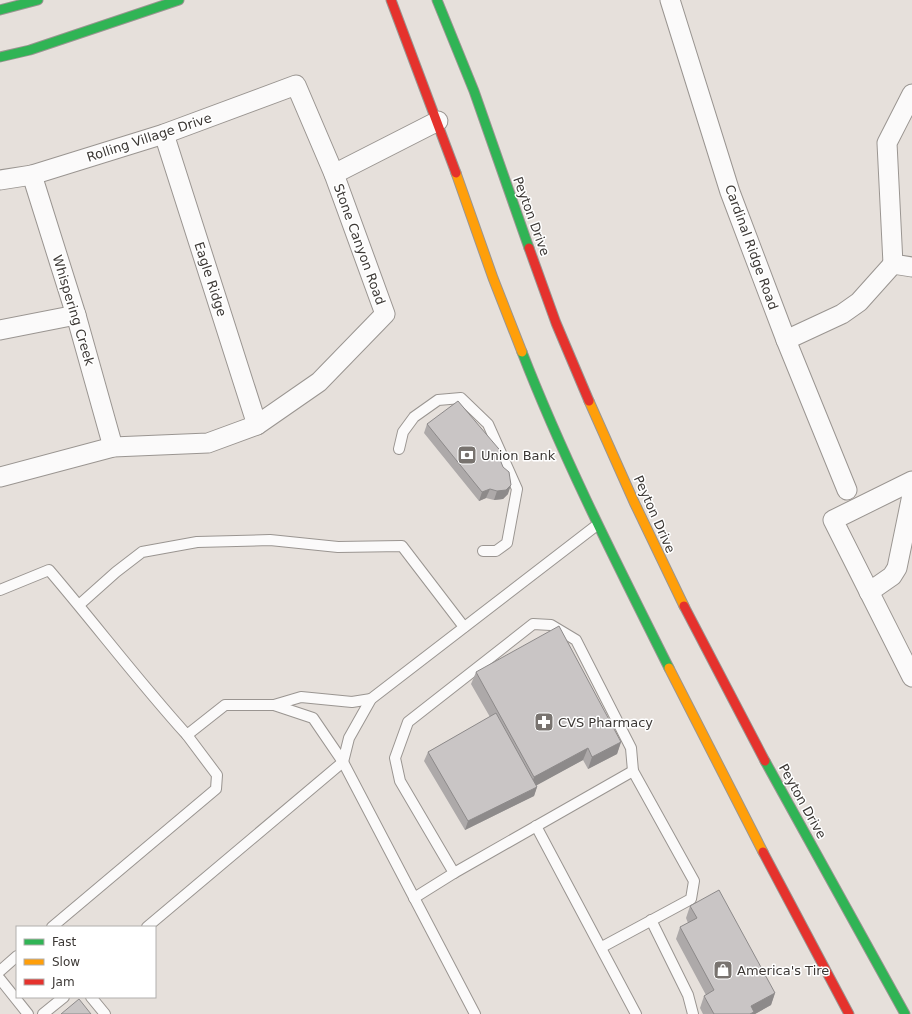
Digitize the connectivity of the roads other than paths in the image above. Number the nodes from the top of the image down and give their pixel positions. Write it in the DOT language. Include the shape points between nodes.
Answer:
graph roads {
  1 [pos="38,0"];
  2 [pos="179,0"];
  3 [pos="391,0"];
  4 [pos="437,0"];
  5 [pos="670,0"];
  6 [pos="0,10"];
  7 [pos="0,57"];
  8 [pos="296,85"];
  9 [pos="912,94"];
  10 [pos="438,121"];
  11 [pos="164,134"];
  12 [pos="334,174"];
  13 [pos="32,175"];
  14 [pos="0,180"];
  15 [pos="893,264"];
  16 [pos="912,267"];
  17 [pos="76,315"];
  18 [pos="0,330"];
  19 [pos="786,340"];
  20 [pos="257,425"];
  21 [pos="113,447"];
  22 [pos="399,449"];
  23 [pos="0,477"];
  24 [pos="912,481"];
  25 [pos="847,490"];
  26 [pos="912,495"];
  27 [pos="597,525"];
  28 [pos="483,551"];
  29 [pos="0,590"];
  30 [pos="869,592"];
  31 [pos="79,605"];
  32 [pos="464,627"];
  33 [pos="912,677"];
  34 [pos="370,699"];
  35 [pos="274,705"];
  36 [pos="187,736"];
  37 [pos="343,762"];
  38 [pos="633,770"];
  39 [pos="536,826"];
  40 [pos="454,873"];
  41 [pos="414,898"];
  42 [pos="651,920"];
  43 [pos="53,926"];
  44 [pos="148,926"];
  45 [pos="602,947"];
  46 [pos="16,957"];
  47 [pos="0,971"];
  48 [pos="0,979"];
  49 [pos="63,998"];
  50 [pos="92,998"];
  51 [pos="912,1012"];
  52 [pos="473,1013"];
  53 [pos="28,1014"];
  54 [pos="43,1014"];
  55 [pos="105,1014"];
  56 [pos="636,1014"];
  57 [pos="693,1014"];
  58 [pos="849,1014"];
  59 [pos="906,1014"];
  1 -- 6 [label="main road"];
  2 -- 7 [label="main road" via="30,50"];
  3 -- 10 [label="main road"];
  4 -- 59 [label="main road, Peyton Drive" via="454,39 574,365 668,574 756,743"];
  5 -- 19 [label="street, Cardinal Ridge Road" via="730,192"];
  8 -- 11 [label="street, Rolling Village Drive"];
  8 -- 12 [label="street, Stone Canyon Road"];
  9 -- 15 [label="street" via="887,143"];
  10 -- 12 [label="street, Stone Canyon Road"];
  10 -- 27 [label="main road" via="493,278 540,399"];
  11 -- 13 [label="street, Rolling Village Drive"];
  11 -- 20 [label="street, Eagle Ridge"];
  12 -- 20 [label="street, Stone Canyon Road" via="385,314 319,382"];
  13 -- 14 [label="street, Rolling Village Drive"];
  13 -- 17 [label="street, Whispering Creek"];
  15 -- 16 [label="street"];
  15 -- 19 [label="street" via="859,302 842,314"];
  17 -- 18 [label="street"];
  17 -- 21 [label="street, Whispering Creek"];
  19 -- 25 [label="street, Cardinal Ridge Road"];
  20 -- 21 [label="street" via="208,443"];
  21 -- 23 [label="street"];
  22 -- 28 [label="lane" via="403,432 414,417 438,400 461,398 488,424 517,489 506,543 496,551"];
  24 -- 30 [label="street" via="833,520"];
  26 -- 30 [label="street" via="897,568 892,576"];
  27 -- 32 [label="lane"];
  27 -- 58 [label="main road" via="782,891"];
  29 -- 31 [label="lane" via="49,570"];
  30 -- 33 [label="street"];
  31 -- 32 [label="lane" via="142,552 197,542 270,540 338,547 402,546"];
  31 -- 36 [label="lane" via="145,689"];
  32 -- 34 [label="lane"];
  34 -- 35 [label="lane" via="352,702 301,697"];
  34 -- 37 [label="lane" via="349,738"];
  35 -- 36 [label="lane" via="225,705"];
  35 -- 37 [label="lane" via="313,718"];
  36 -- 43 [label="lane" via="216,775 216,789"];
  37 -- 41 [label="lane"];
  37 -- 44 [label="lane"];
  38 -- 39 [label="lane"];
  38 -- 40 [label="lane" via="631,748 576,640 551,626 532,624 408,722 395,758 400,781"];
  38 -- 42 [label="lane" via="694,881 691,899"];
  39 -- 40 [label="lane"];
  39 -- 45 [label="lane"];
  40 -- 41 [label="lane"];
  41 -- 52 [label="lane"];
  42 -- 45 [label="lane"];
  42 -- 57 [label="lane" via="688,995"];
  45 -- 56 [label="lane"];
  46 -- 47 [label="lane"];
  48 -- 53 [label="lane"];
  49 -- 54 [label="lane"];
  50 -- 55 [label="lane"];
  51 -- 59 [label="street"];
}
